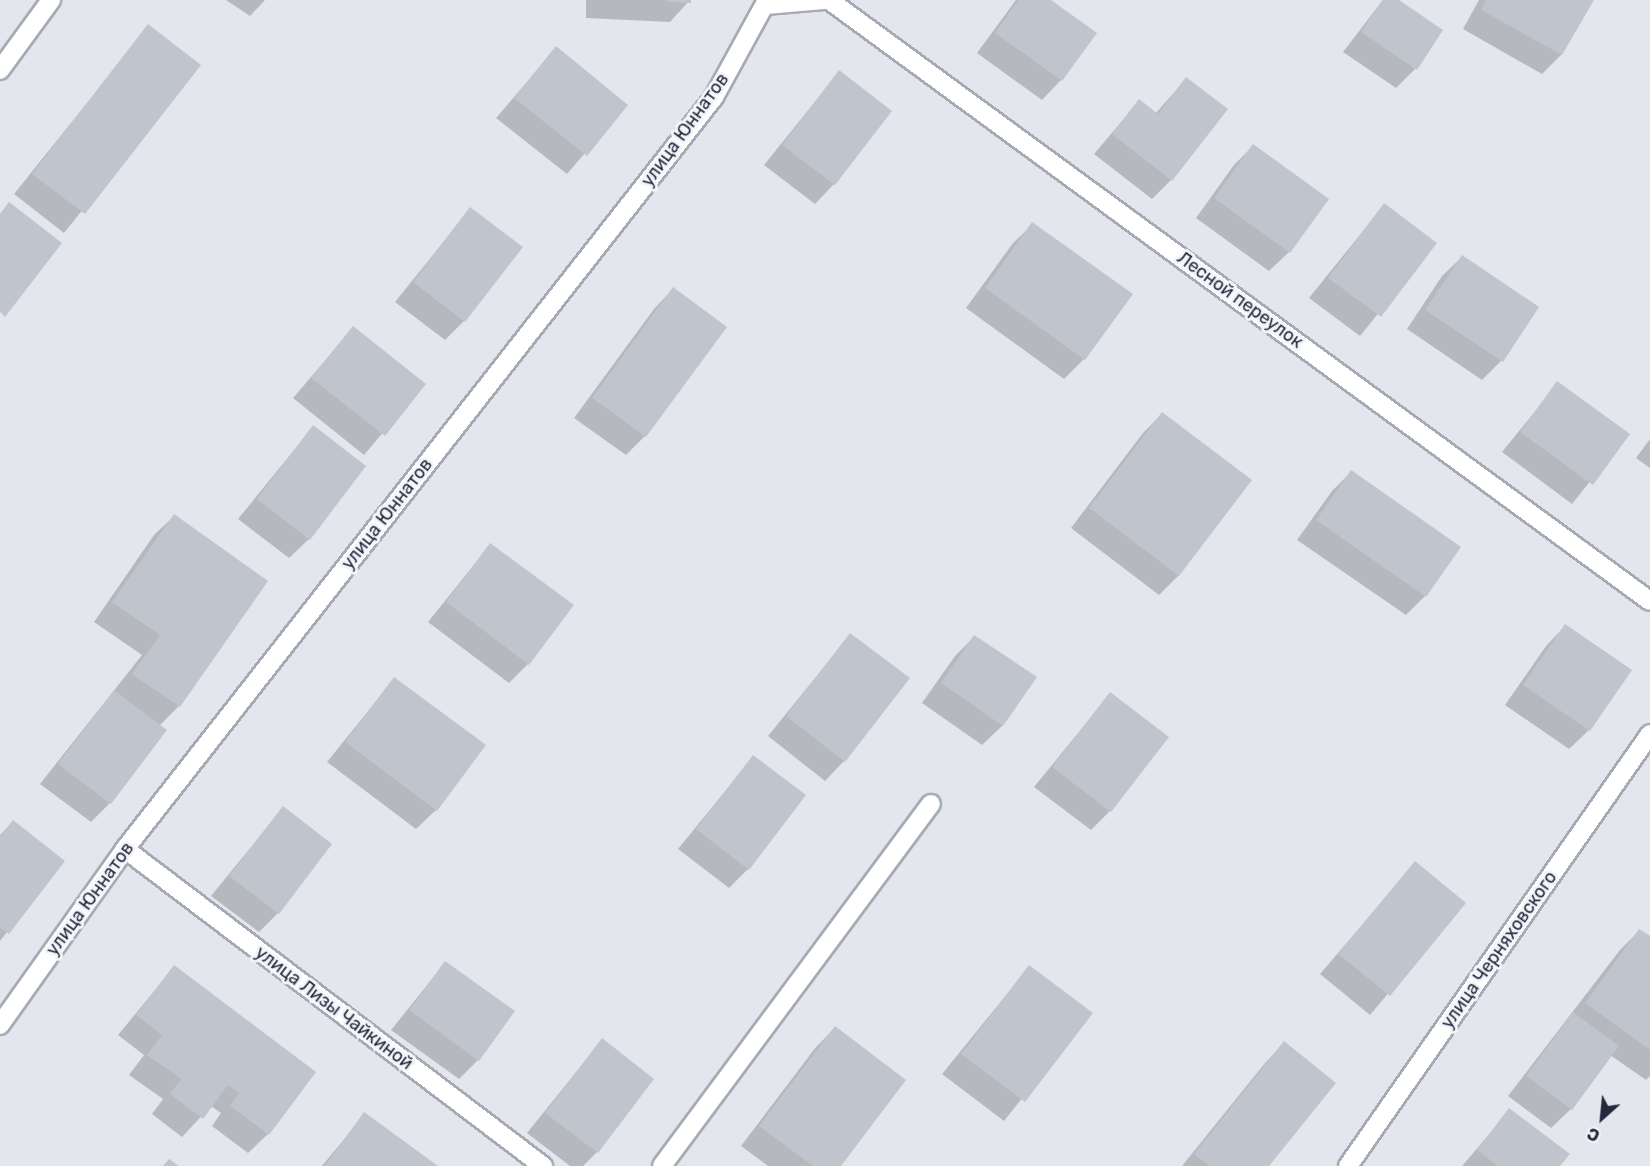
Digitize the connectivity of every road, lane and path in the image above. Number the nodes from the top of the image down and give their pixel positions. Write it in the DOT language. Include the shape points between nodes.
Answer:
graph roads {
  1 [pos="51,0"];
  2 [pos="824,0"];
  3 [pos="829,0"];
  4 [pos="766,3"];
  5 [pos="0,70"];
  6 [pos="1650,601"];
  7 [pos="1650,734"];
  8 [pos="931,804"];
  9 [pos="125,849"];
  10 [pos="0,1025"];
  11 [pos="543,1166"];
  12 [pos="662,1166"];
  13 [pos="1348,1166"];
  1 -- 5 [label="street"];
  2 -- 4 [label="street"];
  3 -- 6 [label="street, Лесной переулок"];
  4 -- 9 [label="street, улица Юннатов" via="714,97"];
  7 -- 13 [label="street, улица Черняховского"];
  8 -- 12 [label="street"];
  9 -- 10 [label="street, улица Юннатов"];
  9 -- 11 [label="street, улица Лизы Чайкиной"];
}
